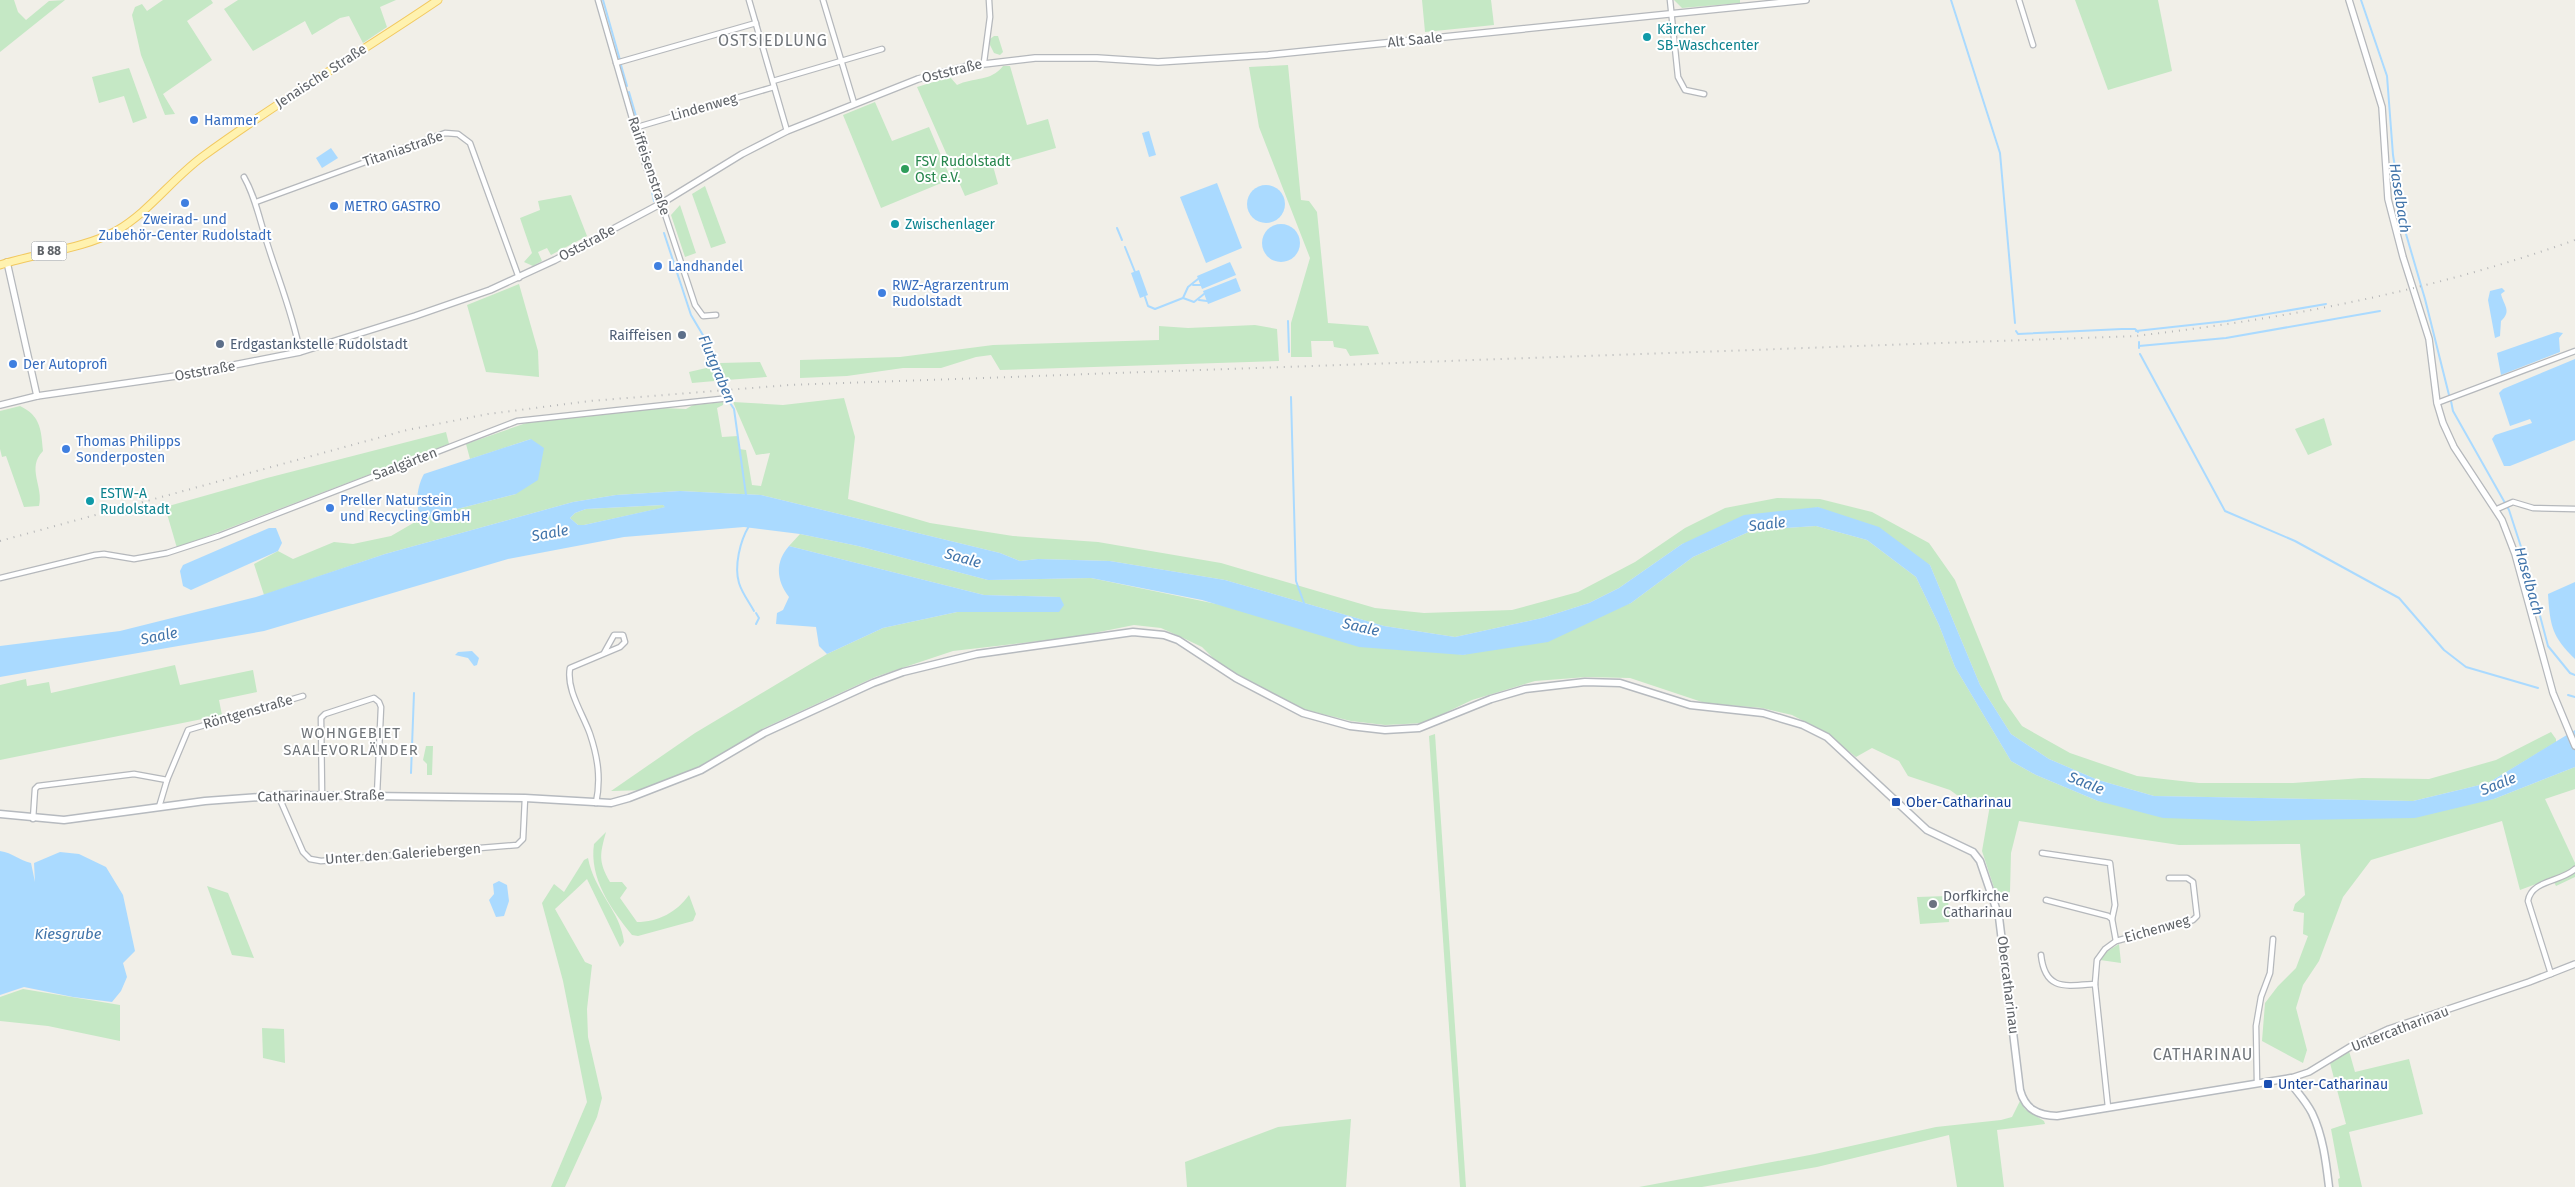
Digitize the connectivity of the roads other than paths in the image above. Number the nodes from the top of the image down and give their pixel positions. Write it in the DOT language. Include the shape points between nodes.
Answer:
graph roads {
  1 [pos="438,0"];
  2 [pos="598,0"];
  3 [pos="749,0"];
  4 [pos="823,0"];
  5 [pos="989,0"];
  6 [pos="1670,0"];
  7 [pos="1806,0"];
  8 [pos="2019,0"];
  9 [pos="2349,0"];
  10 [pos="1671,14"];
  11 [pos="756,23"];
  12 [pos="2033,45"];
  13 [pos="882,49"];
  14 [pos="841,62"];
  15 [pos="984,62"];
  16 [pos="1158,62"];
  17 [pos="616,64"];
  18 [pos="773,81"];
  19 [pos="774,87"];
  20 [pos="1704,94"];
  21 [pos="854,103"];
  22 [pos="634,128"];
  23 [pos="787,131"];
  24 [pos="244,177"];
  25 [pos="256,202"];
  26 [pos="662,203"];
  27 [pos="4,264"];
  28 [pos="519,278"];
  29 [pos="716,316"];
  30 [pos="2575,351"];
  31 [pos="300,352"];
  32 [pos="37,396"];
  33 [pos="727,398"];
  34 [pos="2437,403"];
  35 [pos="0,405"];
  36 [pos="2499,508"];
  37 [pos="2575,509"];
  38 [pos="0,578"];
  39 [pos="604,653"];
  40 [pos="303,696"];
  41 [pos="2575,746"];
  42 [pos="167,780"];
  43 [pos="642,793"];
  44 [pos="322,794"];
  45 [pos="278,795"];
  46 [pos="377,795"];
  47 [pos="525,798"];
  48 [pos="596,803"];
  49 [pos="159,807"];
  50 [pos="0,814"];
  51 [pos="33,819"];
  52 [pos="2042,853"];
  53 [pos="2575,869"];
  54 [pos="2169,878"];
  55 [pos="2046,900"];
  56 [pos="2112,919"];
  57 [pos="2272,939"];
  58 [pos="2116,941"];
  59 [pos="2040,955"];
  60 [pos="2575,964"];
  61 [pos="2552,974"];
  62 [pos="2094,984"];
  63 [pos="2290,1078"];
  64 [pos="2257,1082"];
  65 [pos="2108,1107"];
  66 [pos="2048,1116"];
  67 [pos="2329,1187"];
  1 -- 27 [label="main road, Jenaische Straße / B 88" via="266,111 202,157 144,211 114,232"];
  2 -- 17 [label="street, Raiffeisenstraße"];
  3 -- 11 [label="street"];
  4 -- 14 [label="street"];
  5 -- 15 [label="street"];
  6 -- 10 [label="street"];
  7 -- 10 [label="street, Alt Saale"];
  8 -- 12 [label="street"];
  9 -- 34 [label="street" via="2382,106 2388,199 2430,339"];
  10 -- 16 [label="street, Alt Saale" via="1268,55"];
  10 -- 20 [label="street" via="1678,78 1692,93"];
  11 -- 17 [label="street"];
  11 -- 18 [label="street"];
  13 -- 14 [label="street"];
  14 -- 18 [label="street"];
  14 -- 21 [label="street"];
  15 -- 16 [label="street, Oststraße" via="1070,57"];
  15 -- 21 [label="street, Oststraße" via="930,75"];
  17 -- 22 [label="street, Raiffeisenstraße"];
  18 -- 19 [label="street"];
  19 -- 22 [label="street, Lindenweg"];
  19 -- 23 [label="street"];
  21 -- 23 [label="street, Oststraße"];
  22 -- 26 [label="street, Raiffeisenstraße"];
  23 -- 26 [label="street, Oststraße" via="742,154"];
  24 -- 25 [label="street"];
  25 -- 28 [label="street, Titaniastraße" via="444,133 458,134 470,143"];
  25 -- 31 [label="street" via="293,319"];
  26 -- 28 [label="street, Oststraße"];
  26 -- 29 [label="street, Raiffeisenstraße" via="695,305 703,316"];
  27 -- 32 [label="street"];
  28 -- 31 [label="street, Oststraße" via="415,316"];
  30 -- 34 [label="street"];
  31 -- 32 [label="street, Oststraße" via="183,375"];
  32 -- 35 [label="street, Oststraße"];
  33 -- 38 [label="street, Saalgärten" via="516,421 167,553 134,559 95,555"];
  34 -- 36 [label="street" via="2454,447"];
  36 -- 37 [label="street" via="2513,502 2534,508"];
  36 -- 41 [label="street" via="2515,554 2543,661"];
  39 -- 39 [label="street" via="610,638 623,635 623,644"];
  39 -- 48 [label="street" via="578,663 570,668 569,674 596,756 600,782"];
  40 -- 42 [label="street, Röntgenstraße" via="188,730"];
  42 -- 49 [label="street, Röntgenstraße"];
  42 -- 51 [label="street" via="134,774 38,786 35,789"];
  43 -- 48 [label="main road, Catharinauer Straße" via="620,801"];
  43 -- 66 [label="main road, Obercatharinau" via="701,770 764,733 903,672 977,654 1133,632 1178,640 1236,678 1303,713 1350,726 1385,730 1419,728 1525,689 1605,682 1631,685 1690,705 1775,715 1827,737 1927,830 1977,856 1999,917 2022,1100 2031,1110"];
  44 -- 45 [label="main road, Catharinauer Straße"];
  44 -- 46 [label="main road, Catharinauer Straße"];
  44 -- 46 [label="street" via="321,718 374,698 381,707"];
  45 -- 47 [label="street, Unter den Galeriebergen" via="303,852 310,859 321,861 517,845 523,839"];
  45 -- 49 [label="main road, Catharinauer Straße"];
  46 -- 47 [label="main road, Catharinauer Straße"];
  47 -- 48 [label="main road, Catharinauer Straße"];
  49 -- 51 [label="main road, Catharinauer Straße" via="93,818"];
  50 -- 51 [label="main road, Catharinauer Straße"];
  52 -- 56 [label="street" via="2110,864 2115,905"];
  53 -- 61 [label="street" via="2568,876 2536,886 2529,894 2528,901"];
  54 -- 58 [label="street, Eichenweg" via="2187,878 2193,882 2197,916 2193,920"];
  55 -- 56 [label="street"];
  56 -- 58 [label="street"];
  57 -- 64 [label="street" via="2270,973 2257,1019"];
  58 -- 62 [label="street" via="2097,960"];
  59 -- 62 [label="street" via="2045,975 2056,984"];
  60 -- 61 [label="street, Untercatharinau"];
  61 -- 63 [label="street, Untercatharinau" via="2389,1029 2350,1047 2309,1072"];
  62 -- 65 [label="street"];
  63 -- 64 [label="main road, Untercatharinau"];
  63 -- 67 [label="main road" via="2312,1113 2324,1150"];
  64 -- 65 [label="main road, Untercatharinau"];
  65 -- 66 [label="main road, Untercatharinau"];
}
